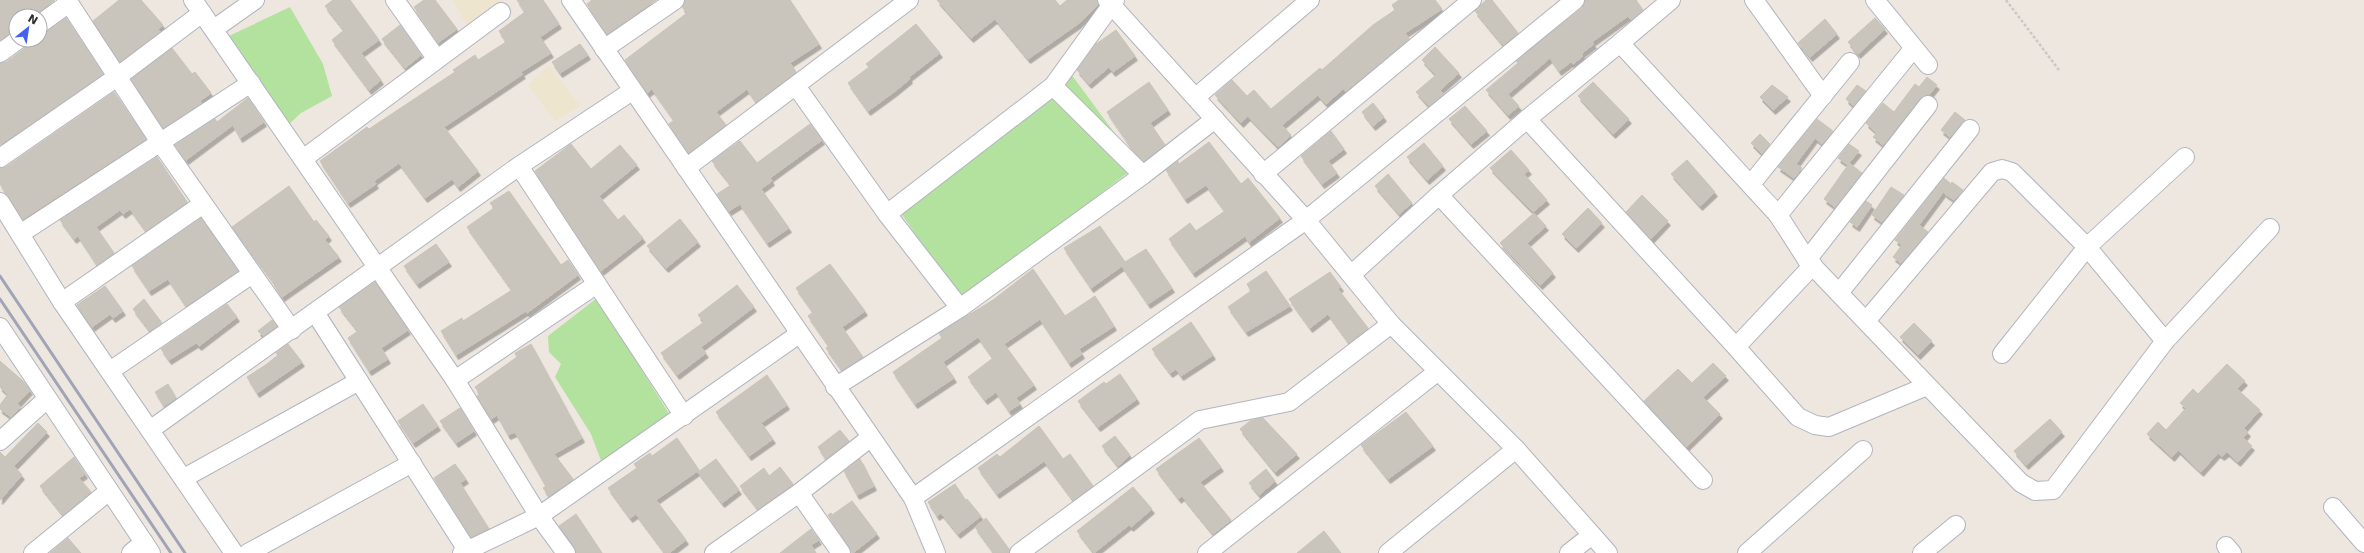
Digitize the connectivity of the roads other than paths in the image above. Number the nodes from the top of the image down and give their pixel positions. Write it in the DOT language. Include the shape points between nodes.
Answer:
graph roads {
  1 [pos="255,0"];
  2 [pos="395,0"];
  3 [pos="571,0"];
  4 [pos="675,0"];
  5 [pos="909,0"];
  6 [pos="1310,0"];
  7 [pos="1472,0"];
  8 [pos="1575,0"];
  9 [pos="1671,0"];
  10 [pos="1754,0"];
  11 [pos="1875,0"];
  12 [pos="1111,1"];
  13 [pos="68,2"];
  14 [pos="198,6"];
  15 [pos="502,12"];
  16 [pos="48,18"];
  17 [pos="214,29"];
  18 [pos="1620,43"];
  19 [pos="604,49"];
  20 [pos="1913,49"];
  21 [pos="436,58"];
  22 [pos="1850,62"];
  23 [pos="1928,65"];
  24 [pos="117,77"];
  25 [pos="251,83"];
  26 [pos="796,86"];
  27 [pos="1053,86"];
  28 [pos="632,91"];
  29 [pos="1823,96"];
  30 [pos="1196,97"];
  31 [pos="1928,105"];
  32 [pos="1215,119"];
  33 [pos="1527,119"];
  34 [pos="1970,129"];
  35 [pos="160,142"];
  36 [pos="2185,157"];
  37 [pos="0,158"];
  38 [pos="303,159"];
  39 [pos="519,166"];
  40 [pos="686,168"];
  41 [pos="1263,174"];
  42 [pos="1143,175"];
  43 [pos="1751,184"];
  44 [pos="1439,195"];
  45 [pos="0,202"];
  46 [pos="203,204"];
  47 [pos="887,214"];
  48 [pos="1778,215"];
  49 [pos="1306,220"];
  50 [pos="2270,228"];
  51 [pos="20,234"];
  52 [pos="2087,247"];
  53 [pos="1810,263"];
  54 [pos="377,266"];
  55 [pos="252,274"];
  56 [pos="1352,274"];
  57 [pos="597,284"];
  58 [pos="1839,293"];
  59 [pos="62,302"];
  60 [pos="960,308"];
  61 [pos="316,314"];
  62 [pos="1866,321"];
  63 [pos="1390,324"];
  64 [pos="0,327"];
  65 [pos="292,330"];
  66 [pos="799,334"];
  67 [pos="2165,341"];
  68 [pos="1736,347"];
  69 [pos="2002,354"];
  70 [pos="110,371"];
  71 [pos="1437,372"];
  72 [pos="455,380"];
  73 [pos="359,381"];
  74 [pos="1927,386"];
  75 [pos="835,387"];
  76 [pos="47,399"];
  77 [pos="684,416"];
  78 [pos="150,430"];
  79 [pos="870,438"];
  80 [pos="0,441"];
  81 [pos="1516,449"];
  82 [pos="1863,450"];
  83 [pos="412,463"];
  84 [pos="184,478"];
  85 [pos="1703,480"];
  86 [pos="109,491"];
  87 [pos="799,493"];
  88 [pos="913,498"];
  89 [pos="2333,507"];
  90 [pos="539,516"];
  91 [pos="1956,525"];
  92 [pos="1592,535"];
  93 [pos="2364,543"];
  94 [pos="142,549"];
  95 [pos="466,552"];
  96 [pos="33,553"];
  97 [pos="234,553"];
  98 [pos="248,553"];
  99 [pos="566,553"];
  100 [pos="714,553"];
  101 [pos="841,553"];
  102 [pos="936,553"];
  103 [pos="1019,553"];
  104 [pos="1207,553"];
  105 [pos="1388,553"];
  106 [pos="1569,553"];
  107 [pos="1608,553"];
  108 [pos="1747,553"];
  109 [pos="1922,553"];
  1 -- 17 [label="street"];
  2 -- 21 [label="street"];
  3 -- 19 [label="street"];
  4 -- 19 [label="street"];
  5 -- 26 [label="street"];
  6 -- 30 [label="street"];
  7 -- 41 [label="street"];
  8 -- 49 [label="street"];
  9 -- 18 [label="street"];
  10 -- 29 [label="street"];
  11 -- 20 [label="street"];
  12 -- 27 [label="street"];
  12 -- 30 [label="street"];
  13 -- 16 [label="street"];
  13 -- 24 [label="street"];
  14 -- 17 [label="street"];
  14 -- 24 [label="street"];
  15 -- 21 [label="street"];
  17 -- 25 [label="street"];
  18 -- 33 [label="street"];
  18 -- 43 [label="street"];
  19 -- 28 [label="street"];
  20 -- 23 [label="street"];
  20 -- 48 [label="street"];
  21 -- 38 [label="street"];
  22 -- 29 [label="street"];
  24 -- 35 [label="street"];
  24 -- 37 [label="street"];
  25 -- 35 [label="street"];
  25 -- 38 [label="street"];
  26 -- 40 [label="street"];
  26 -- 47 [label="street"];
  27 -- 42 [label="street"];
  27 -- 47 [label="street"];
  28 -- 39 [label="street"];
  28 -- 40 [label="street"];
  29 -- 43 [label="street"];
  30 -- 32 [label="street"];
  31 -- 53 [label="street"];
  32 -- 41 [label="street"];
  32 -- 42 [label="street"];
  33 -- 44 [label="street"];
  33 -- 68 [label="street"];
  34 -- 58 [label="street"];
  35 -- 46 [label="street"];
  35 -- 51 [label="street"];
  36 -- 52 [label="street"];
  38 -- 54 [label="street"];
  39 -- 54 [label="street"];
  39 -- 57 [label="street"];
  40 -- 66 [label="street"];
  41 -- 49 [label="street"];
  42 -- 60 [label="street"];
  43 -- 48 [label="street"];
  44 -- 56 [label="street"];
  44 -- 85 [label="street"];
  45 -- 51 [label="street"];
  46 -- 55 [label="street"];
  46 -- 59 [label="street"];
  47 -- 60 [label="street"];
  48 -- 53 [label="street"];
  49 -- 56 [label="street"];
  49 -- 88 [label="street"];
  50 -- 67 [label="street"];
  51 -- 59 [label="street"];
  52 -- 62 [label="street" via="2012,172 2002,169 1992,172"];
  52 -- 67 [label="street"];
  52 -- 69 [label="street"];
  53 -- 58 [label="street"];
  53 -- 68 [label="street"];
  54 -- 61 [label="street"];
  54 -- 72 [label="street"];
  55 -- 65 [label="street"];
  55 -- 70 [label="street"];
  56 -- 63 [label="street"];
  57 -- 72 [label="street"];
  57 -- 77 [label="street"];
  58 -- 62 [label="street"];
  59 -- 70 [label="street"];
  60 -- 75 [label="street"];
  61 -- 65 [label="street"];
  61 -- 73 [label="street"];
  62 -- 74 [label="street"];
  63 -- 71 [label="street"];
  63 -- 103 [label="street" via="1289,402 1200,420"];
  64 -- 76 [label="street"];
  65 -- 78 [label="street"];
  66 -- 75 [label="street"];
  66 -- 77 [label="street"];
  67 -- 74 [label="street" via="2053,490 2035,492 2021,483"];
  68 -- 74 [label="street" via="1798,417 1815,426 1829,427"];
  70 -- 78 [label="street"];
  71 -- 81 [label="street"];
  71 -- 104 [label="street"];
  72 -- 90 [label="street"];
  73 -- 83 [label="street"];
  73 -- 84 [label="street"];
  75 -- 79 [label="street"];
  76 -- 80 [label="street"];
  76 -- 86 [label="street"];
  77 -- 90 [label="street"];
  78 -- 84 [label="street"];
  79 -- 87 [label="street"];
  79 -- 88 [label="street"];
  81 -- 92 [label="street"];
  81 -- 105 [label="street"];
  82 -- 108 [label="street"];
  83 -- 95 [label="street"];
  83 -- 98 [label="street"];
  84 -- 97 [label="street"];
  86 -- 94 [label="street"];
  86 -- 96 [label="street"];
  87 -- 100 [label="street"];
  87 -- 101 [label="street"];
  88 -- 102 [label="street"];
  89 -- 93 [label="street"];
  90 -- 95 [label="street"];
  90 -- 99 [label="street"];
  91 -- 109 [label="street"];
  92 -- 106 [label="street"];
  92 -- 107 [label="street"];
}
